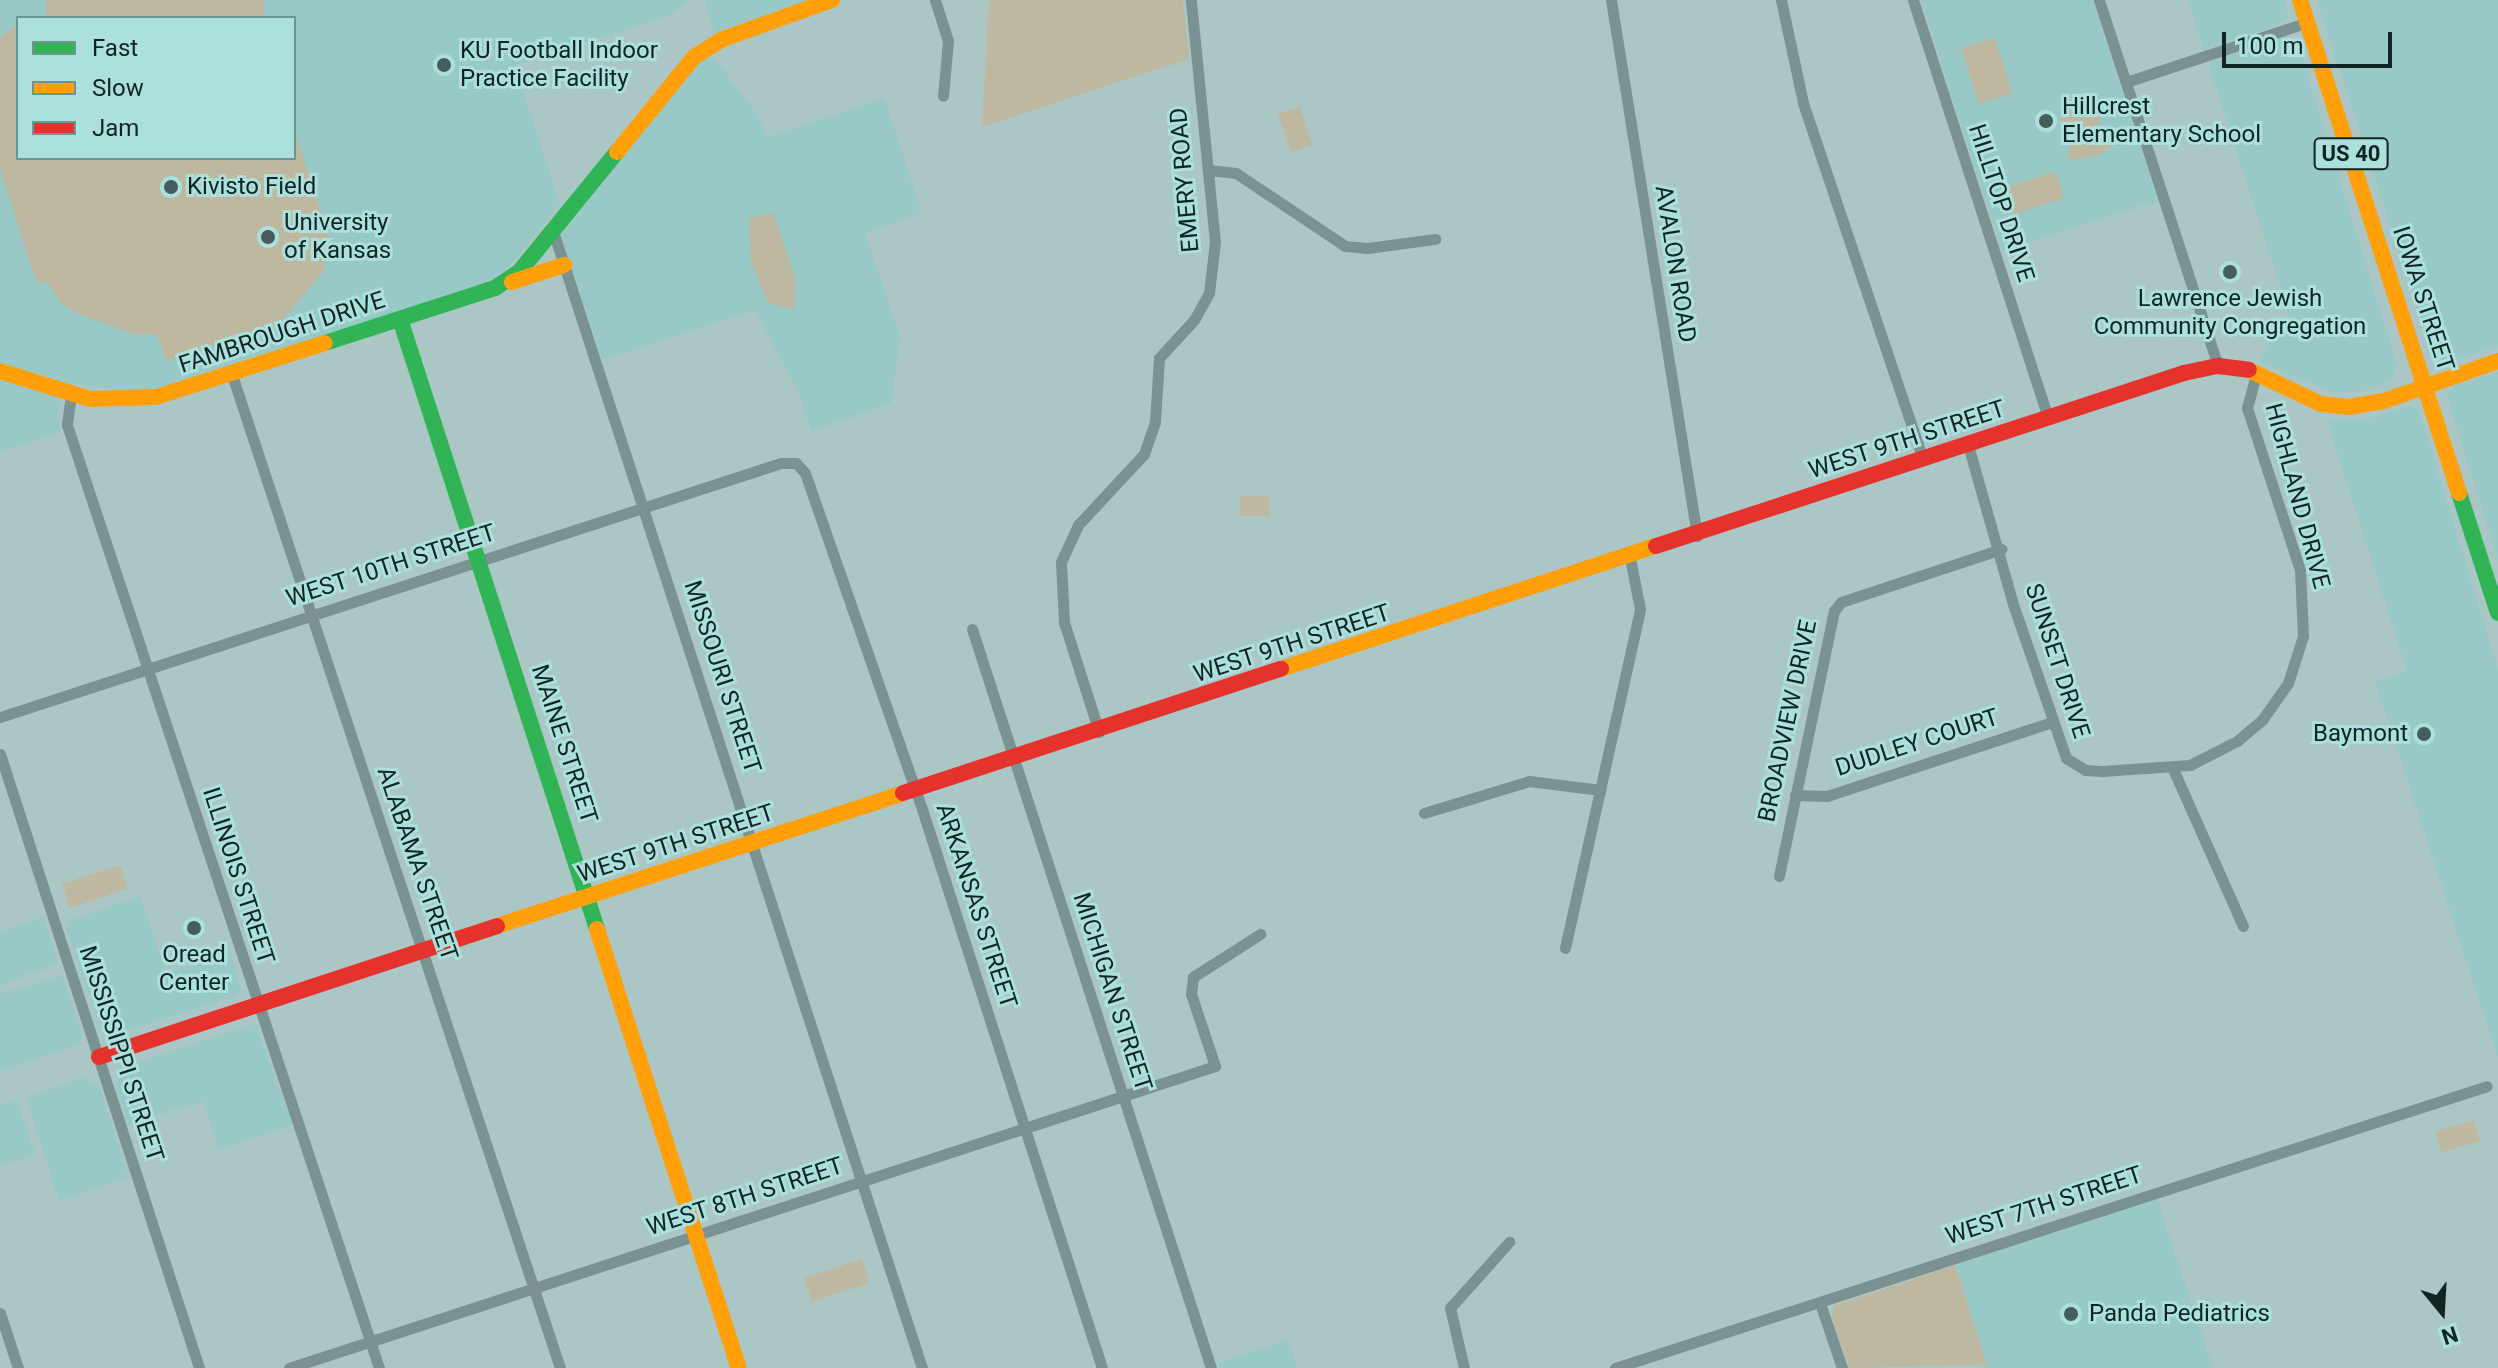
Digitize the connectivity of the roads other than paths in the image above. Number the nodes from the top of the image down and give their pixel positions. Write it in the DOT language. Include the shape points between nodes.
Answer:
graph roads {
  1 [pos="832,0"];
  2 [pos="935,0"];
  3 [pos="1191,0"];
  4 [pos="1611,0"];
  5 [pos="1781,0"];
  6 [pos="1913,0"];
  7 [pos="2099,0"];
  8 [pos="2300,0"];
  9 [pos="2308,22"];
  10 [pos="2126,82"];
  11 [pos="943,96"];
  12 [pos="1208,170"];
  13 [pos="552,228"];
  14 [pos="1435,239"];
  15 [pos="564,265"];
  16 [pos="495,288"];
  17 [pos="400,319"];
  18 [pos="2498,361"];
  19 [pos="2218,366"];
  20 [pos="0,371"];
  21 [pos="2257,371"];
  22 [pos="232,375"];
  23 [pos="2426,386"];
  24 [pos="71,395"];
  25 [pos="2048,419"];
  26 [pos="1968,445"];
  27 [pos="1923,460"];
  28 [pos="796,463"];
  29 [pos="643,508"];
  30 [pos="1697,536"];
  31 [pos="2001,549"];
  32 [pos="1630,558"];
  33 [pos="479,561"];
  34 [pos="2498,613"];
  35 [pos="310,615"];
  36 [pos="972,629"];
  37 [pos="147,669"];
  38 [pos="0,717"];
  39 [pos="2052,722"];
  40 [pos="1099,732"];
  41 [pos="0,754"];
  42 [pos="1013,760"];
  43 [pos="2173,769"];
  44 [pos="1600,790"];
  45 [pos="914,792"];
  46 [pos="1795,795"];
  47 [pos="1424,813"];
  48 [pos="753,844"];
  49 [pos="1779,876"];
  50 [pos="589,897"];
  51 [pos="2243,926"];
  52 [pos="1260,934"];
  53 [pos="1565,948"];
  54 [pos="422,952"];
  55 [pos="259,1005"];
  56 [pos="99,1057"];
  57 [pos="2487,1086"];
  58 [pos="1123,1096"];
  59 [pos="1024,1129"];
  60 [pos="861,1182"];
  61 [pos="697,1235"];
  62 [pos="1509,1242"];
  63 [pos="534,1289"];
  64 [pos="1820,1303"];
  65 [pos="0,1313"];
  66 [pos="371,1341"];
  67 [pos="18,1368"];
  68 [pos="199,1368"];
  69 [pos="289,1368"];
  70 [pos="379,1368"];
  71 [pos="560,1368"];
  72 [pos="739,1368"];
  73 [pos="922,1368"];
  74 [pos="1102,1368"];
  75 [pos="1211,1368"];
  76 [pos="1464,1368"];
  77 [pos="1615,1368"];
  78 [pos="1842,1368"];
  1 -- 13 [label="main road, FAMBROUGH DRIVE" via="723,39 694,57"];
  2 -- 11 [label="street" via="948,41"];
  3 -- 12 [label="street, EMERY ROAD"];
  4 -- 30 [label="street, AVALON ROAD"];
  5 -- 27 [label="street" via="1803,103"];
  6 -- 25 [label="street, HILLTOP DRIVE"];
  7 -- 10 [label="street"];
  8 -- 9 [label="main road, IOWA STREET / US 40"];
  9 -- 10 [label="street"];
  9 -- 23 [label="main road, IOWA STREET / US 40"];
  10 -- 19 [label="street"];
  12 -- 14 [label="street" via="1236,173 1345,246"];
  12 -- 40 [label="street, EMERY ROAD" via="1215,242 1209,293 1194,320 1159,358 1155,422 1144,454 1078,525 1061,562 1064,622"];
  13 -- 15 [label="street, MISSOURI STREET"];
  13 -- 16 [label="main road, FAMBROUGH DRIVE" via="519,272"];
  15 -- 16 [label="main road"];
  15 -- 29 [label="street, MISSOURI STREET"];
  16 -- 17 [label="main road, FAMBROUGH DRIVE"];
  17 -- 22 [label="main road, FAMBROUGH DRIVE"];
  17 -- 33 [label="main road, MAINE STREET"];
  18 -- 23 [label="main road, WEST 9TH STREET"];
  19 -- 21 [label="main road, WEST 9TH STREET"];
  19 -- 25 [label="main road, WEST 9TH STREET"];
  20 -- 24 [label="main road, FAMBROUGH DRIVE"];
  21 -- 23 [label="main road, WEST 9TH STREET" via="2312,400 2338,406 2374,404"];
  21 -- 43 [label="street, HIGHLAND DRIVE" via="2247,408 2300,570 2305,618 2297,660 2275,704 2224,749"];
  22 -- 24 [label="main road, FAMBROUGH DRIVE" via="145,399"];
  22 -- 35 [label="street, ALABAMA STREET"];
  23 -- 34 [label="main road, IOWA STREET / US 40"];
  24 -- 37 [label="street, ILLINOIS STREET" via="67,425"];
  25 -- 26 [label="main road, WEST 9TH STREET"];
  26 -- 27 [label="main road, WEST 9TH STREET"];
  26 -- 31 [label="street, SUNSET DRIVE"];
  27 -- 30 [label="main road, WEST 9TH STREET"];
  28 -- 29 [label="street, WEST 10TH STREET"];
  28 -- 45 [label="street, ARKANSAS STREET" via="805,473"];
  29 -- 33 [label="street, WEST 10TH STREET"];
  29 -- 48 [label="street, MISSOURI STREET"];
  30 -- 32 [label="main road, WEST 9TH STREET"];
  31 -- 39 [label="street, SUNSET DRIVE" via="2013,604"];
  31 -- 46 [label="street, BROADVIEW DRIVE" via="1837,606"];
  32 -- 40 [label="main road, WEST 9TH STREET"];
  32 -- 44 [label="street" via="1640,609"];
  33 -- 35 [label="street, WEST 10TH STREET"];
  33 -- 50 [label="main road, MAINE STREET"];
  35 -- 37 [label="street, WEST 10TH STREET"];
  35 -- 54 [label="street, ALABAMA STREET"];
  36 -- 42 [label="street, MICHIGAN STREET"];
  37 -- 38 [label="street, WEST 10TH STREET"];
  37 -- 55 [label="street, ILLINOIS STREET"];
  39 -- 43 [label="street, SUNSET DRIVE" via="2074,766 2102,771"];
  39 -- 46 [label="street, DUDLEY COURT" via="1827,796"];
  40 -- 42 [label="main road, WEST 9TH STREET"];
  41 -- 56 [label="street, MISSISSIPPI STREET"];
  42 -- 45 [label="main road, WEST 9TH STREET"];
  42 -- 58 [label="street, MICHIGAN STREET"];
  43 -- 51 [label="street"];
  44 -- 47 [label="street" via="1529,781"];
  44 -- 53 [label="street"];
  45 -- 48 [label="main road, WEST 9TH STREET"];
  45 -- 59 [label="street, ARKANSAS STREET"];
  46 -- 49 [label="street, BROADVIEW DRIVE"];
  48 -- 50 [label="main road, WEST 9TH STREET"];
  48 -- 60 [label="street, MISSOURI STREET"];
  50 -- 54 [label="main road, WEST 9TH STREET"];
  50 -- 61 [label="main road, MAINE STREET"];
  52 -- 58 [label="street, WEST 8TH STREET" via="1193,977 1191,994 1215,1066"];
  54 -- 55 [label="main road, WEST 9TH STREET"];
  54 -- 63 [label="street, ALABAMA STREET"];
  55 -- 56 [label="main road, WEST 9TH STREET"];
  55 -- 66 [label="street, ILLINOIS STREET"];
  56 -- 68 [label="street, MISSISSIPPI STREET"];
  57 -- 64 [label="street, WEST 7TH STREET"];
  58 -- 59 [label="street, WEST 8TH STREET"];
  58 -- 75 [label="street, MICHIGAN STREET"];
  59 -- 60 [label="street, WEST 8TH STREET"];
  59 -- 74 [label="street, ARKANSAS STREET"];
  60 -- 61 [label="street, WEST 8TH STREET"];
  60 -- 73 [label="street, MISSOURI STREET"];
  61 -- 63 [label="street, WEST 8TH STREET"];
  61 -- 72 [label="main road, MAINE STREET"];
  62 -- 76 [label="street" via="1450,1308"];
  63 -- 66 [label="street, WEST 8TH STREET"];
  63 -- 71 [label="street, ALABAMA STREET"];
  64 -- 77 [label="street, WEST 7TH STREET"];
  64 -- 78 [label="street"];
  65 -- 67 [label="street"];
  66 -- 69 [label="street, WEST 8TH STREET"];
  66 -- 70 [label="street, ILLINOIS STREET"];
}
